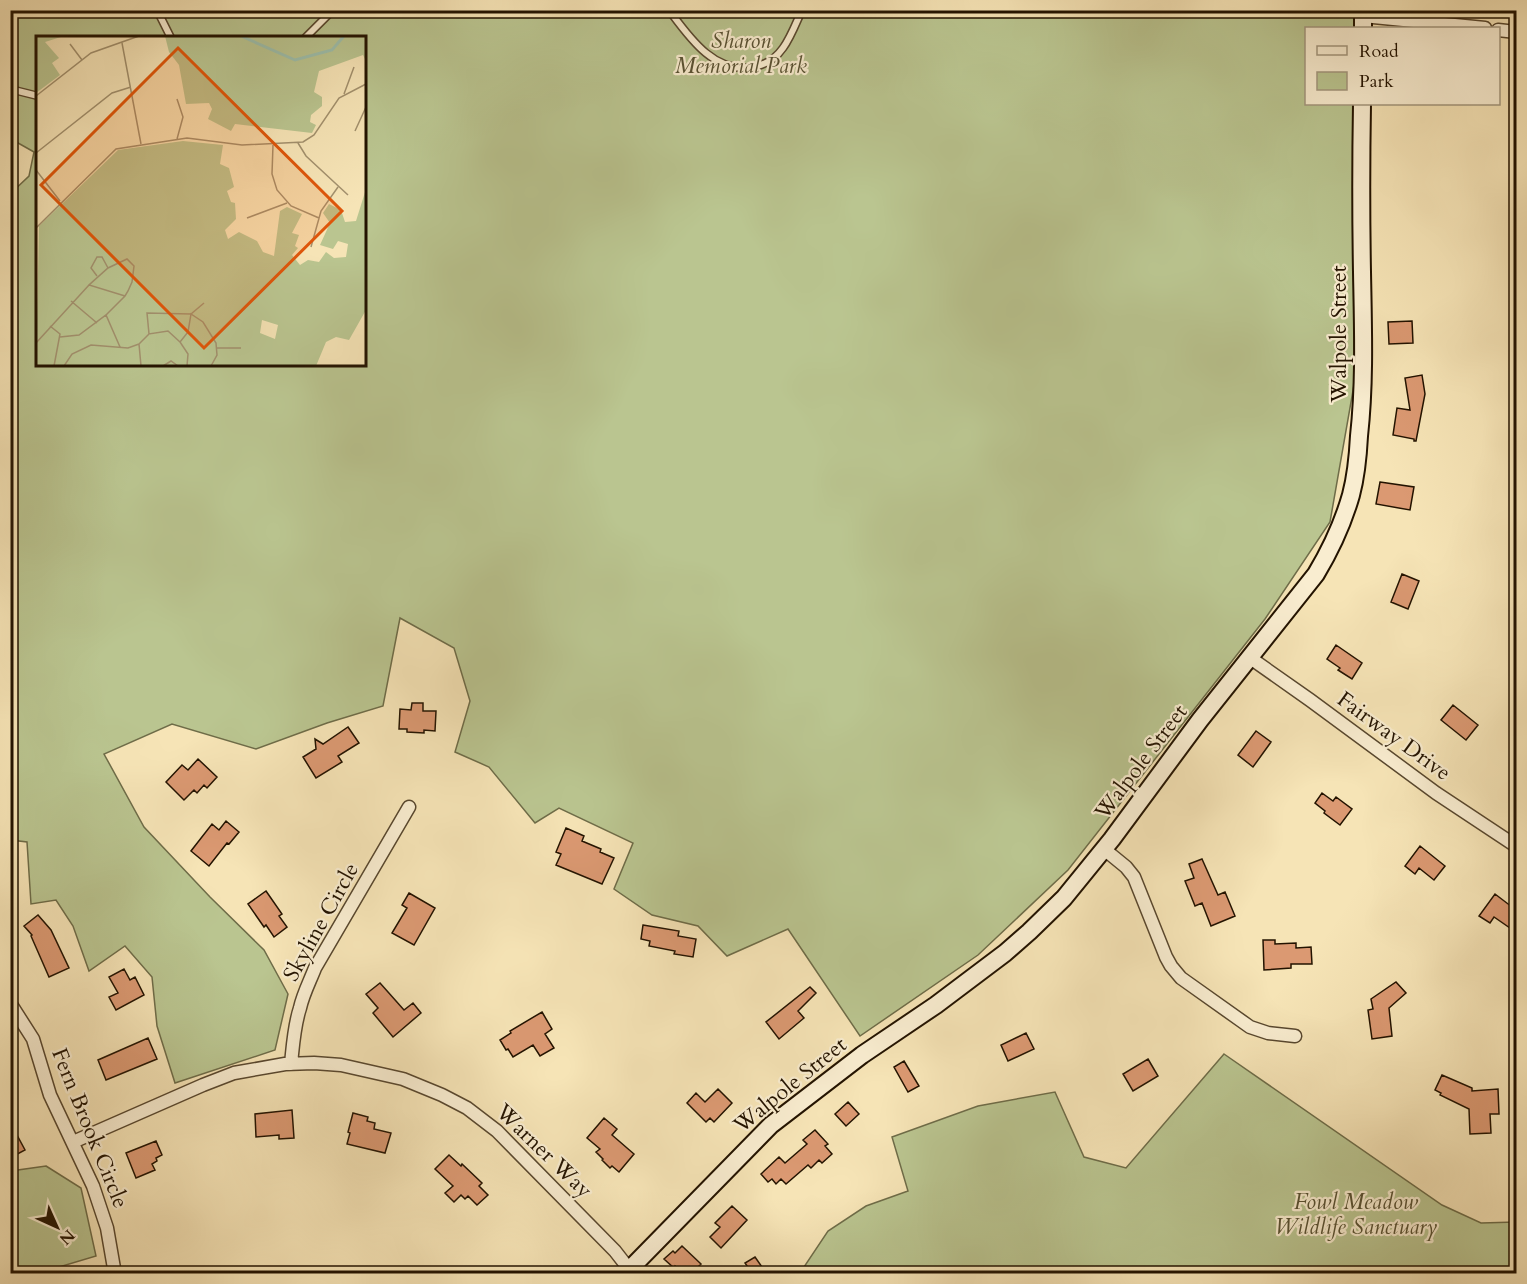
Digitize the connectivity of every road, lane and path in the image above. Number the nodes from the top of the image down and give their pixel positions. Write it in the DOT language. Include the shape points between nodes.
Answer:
graph roads {
  1 [pos="157,10"];
  2 [pos="333,10"];
  3 [pos="669,10"];
  4 [pos="802,10"];
  5 [pos="1363,18"];
  6 [pos="1473,27"];
  7 [pos="1500,30"];
  8 [pos="1516,32"];
  9 [pos="170,36"];
  10 [pos="307,36"];
  11 [pos="10,89"];
  12 [pos="36,96"];
  13 [pos="1362,105"];
  14 [pos="1249,657"];
  15 [pos="409,807"];
  16 [pos="1516,846"];
  17 [pos="1104,849"];
  18 [pos="10,1003"];
  19 [pos="1295,1036"];
  20 [pos="291,1064"];
  21 [pos="73,1142"];
  22 [pos="627,1271"];
  23 [pos="115,1274"];
  1 -- 9 [label="lane"];
  2 -- 10 [label="lane"];
  3 -- 4 [label="lane" via="710,56 743,69 776,56"];
  5 -- 6 [label="street"];
  7 -- 8 [label="street"];
  11 -- 12 [label="lane"];
  13 -- 14 [label="main road, Walpole Street" via="1363,404 1351,494 1331,548 1316,574"];
  14 -- 16 [label="street, Fairway Drive"];
  14 -- 17 [label="main road, Walpole Street"];
  15 -- 20 [label="street, Skyline Circle" via="315,968 299,1009"];
  17 -- 19 [label="street" via="1134,878 1166,957 1181,978 1250,1027 1268,1034"];
  17 -- 22 [label="main road, Walpole Street" via="1064,898 1005,953 771,1125"];
  18 -- 21 [label="street, Fern Brook Circle" via="33,1039 50,1095"];
  20 -- 21 [label="street, Warner Way" via="234,1073"];
  20 -- 22 [label="street, Warner Way" via="341,1065 403,1079 467,1108 497,1131 615,1251"];
  21 -- 23 [label="street, Fern Brook Circle" via="102,1209"];
}
